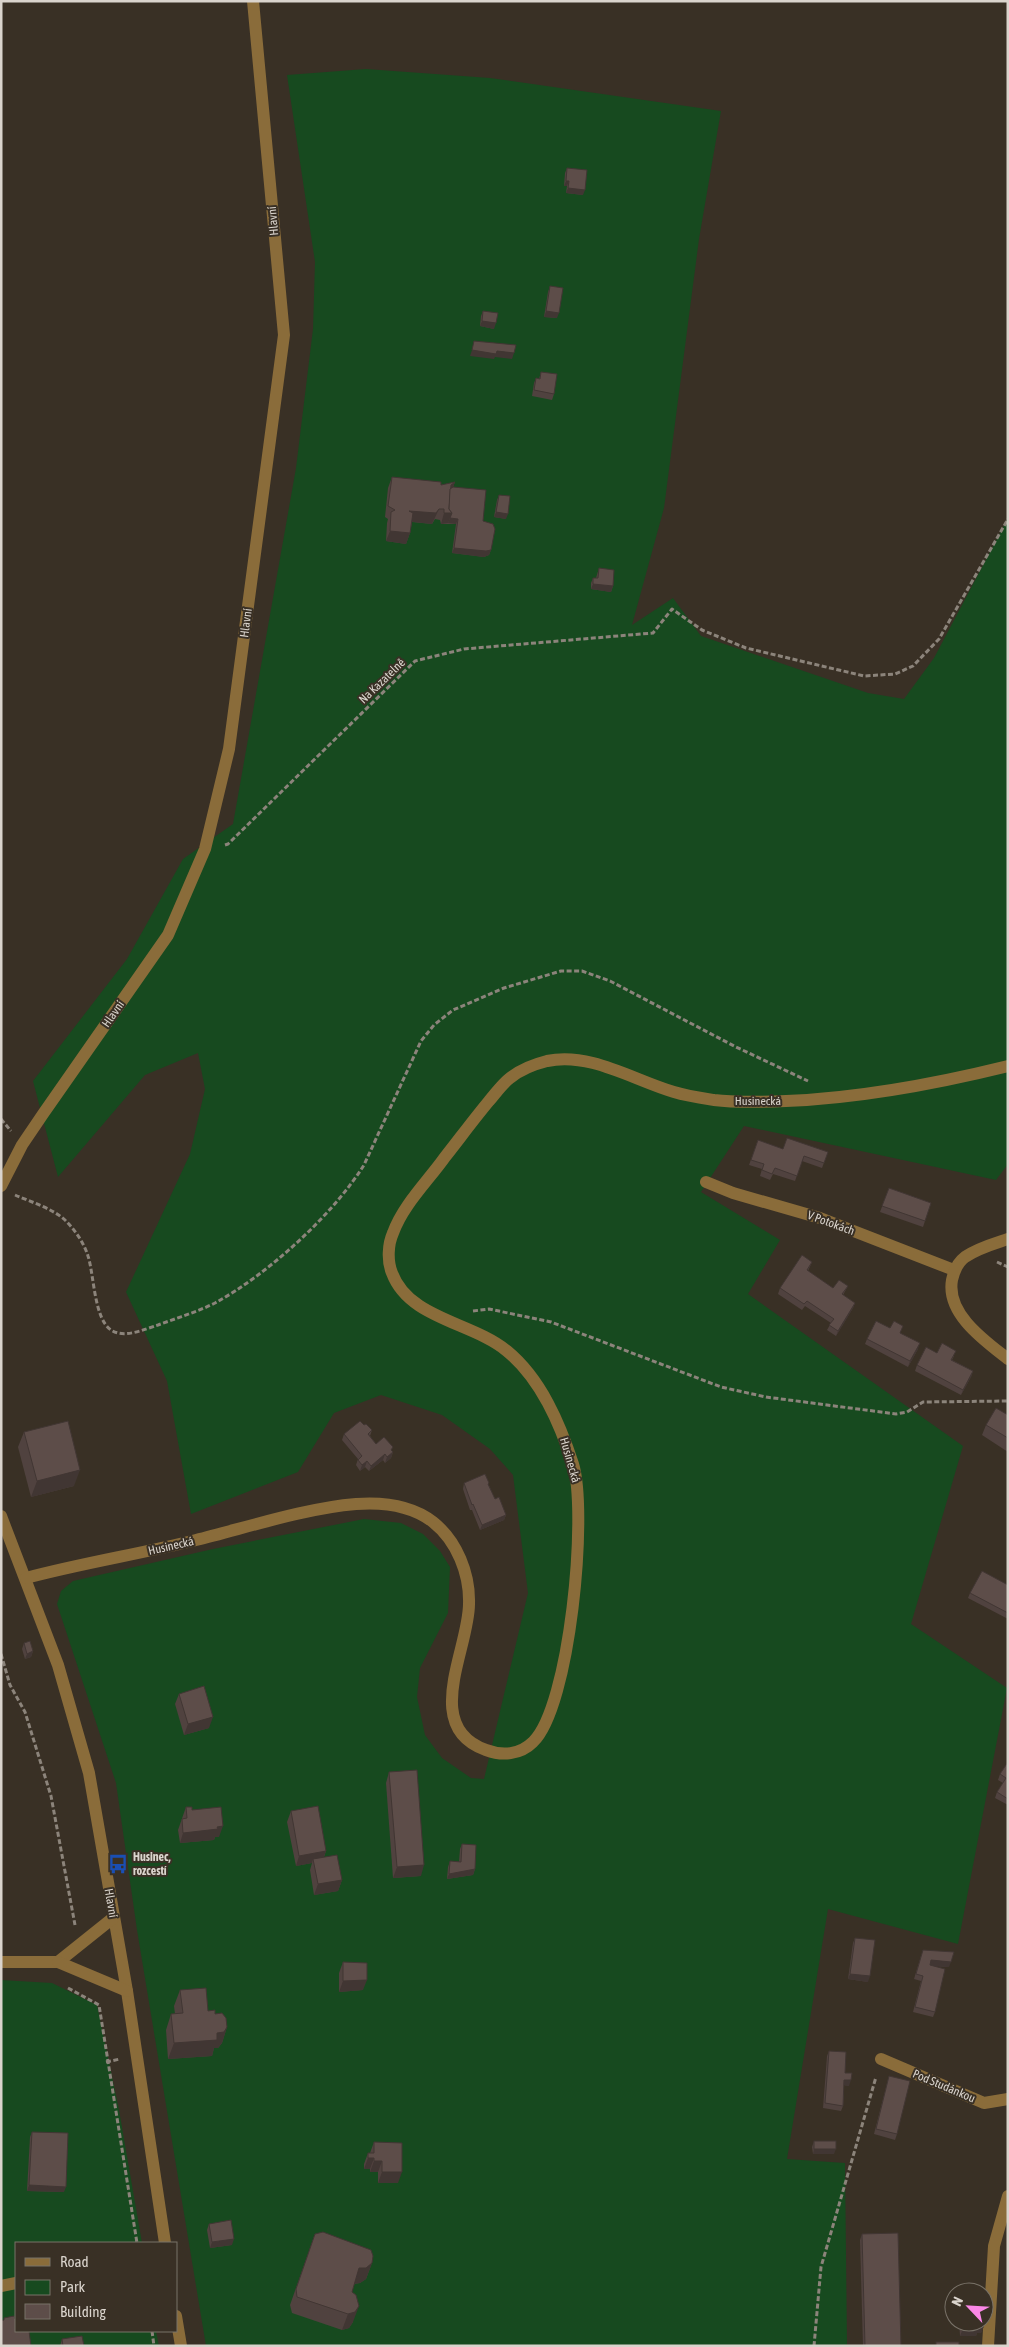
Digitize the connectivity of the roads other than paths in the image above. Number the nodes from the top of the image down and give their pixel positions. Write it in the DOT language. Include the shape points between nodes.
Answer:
graph roads {
  1 [pos="253,1"];
  2 [pos="1008,1066"];
  3 [pos="706,1182"];
  4 [pos="6,1189"];
  5 [pos="1008,1239"];
  6 [pos="954,1270"];
  7 [pos="1008,1359"];
  8 [pos="1,1516"];
  9 [pos="26,1578"];
  10 [pos="114,1918"];
  11 [pos="1,1962"];
  12 [pos="58,1962"];
  13 [pos="127,1990"];
  14 [pos="881,2059"];
  15 [pos="1008,2099"];
  16 [pos="1008,2196"];
  17 [pos="165,2242"];
  18 [pos="15,2283"];
  19 [pos="1,2286"];
  20 [pos="178,2328"];
  21 [pos="181,2346"];
  22 [pos="988,2346"];
  1 -- 4 [label="street, Hlavní" via="284,335 229,749 204,849 168,935 32,1129"];
  2 -- 9 [label="street, Husinecká" via="942,1082 845,1097 769,1102 721,1101 676,1093 589,1062 569,1059 545,1062 508,1079 404,1212 391,1236 388,1260 401,1290 414,1303 477,1332 508,1352 536,1383 562,1431 576,1472 580,1542 556,1700 545,1727 532,1744 516,1753 499,1754 481,1749 466,1739 456,1723 452,1686 470,1607 468,1579 457,1550 434,1523 400,1505 356,1504 311,1512"];
  3 -- 6 [label="street, V Potokách" via="820,1218"];
  5 -- 6 [label="street" via="978,1249 963,1258"];
  6 -- 7 [label="street" via="951,1288 956,1306 967,1322"];
  8 -- 9 [label="street, Hlavní"];
  9 -- 10 [label="street, Hlavní" via="58,1665 89,1773"];
  10 -- 12 [label="street"];
  10 -- 13 [label="street, Hlavní"];
  11 -- 12 [label="street"];
  12 -- 13 [label="street"];
  13 -- 17 [label="street, Hlavní"];
  14 -- 15 [label="street, Pod Studánkou" via="984,2103"];
  16 -- 22 [label="street" via="994,2246"];
  18 -- 19 [label="street"];
  20 -- 21 [label="street"];
}
